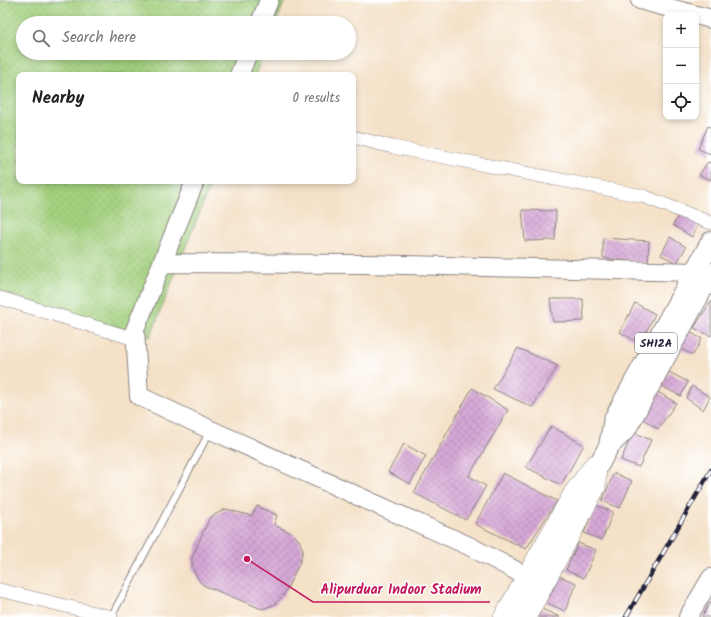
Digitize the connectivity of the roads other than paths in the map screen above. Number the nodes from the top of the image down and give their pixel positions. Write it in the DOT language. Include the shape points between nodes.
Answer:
graph roads {
  1 [pos="269,0"];
  2 [pos="640,0"];
  3 [pos="263,16"];
  4 [pos="711,19"];
  5 [pos="245,60"];
  6 [pos="240,72"];
  7 [pos="356,138"];
  8 [pos="195,184"];
  9 [pos="711,223"];
  10 [pos="711,242"];
  11 [pos="162,263"];
  12 [pos="704,275"];
  13 [pos="0,298"];
  14 [pos="135,339"];
  15 [pos="211,430"];
  16 [pos="605,454"];
  17 [pos="524,575"];
  18 [pos="710,581"];
  19 [pos="0,590"];
  20 [pos="111,617"];
  21 [pos="500,617"];
  22 [pos="516,617"];
  23 [pos="530,617"];
  24 [pos="688,617"];
  1 -- 3 [label="street"];
  2 -- 4 [label="street"];
  5 -- 6 [label="street"];
  7 -- 9 [label="street" via="643,196"];
  8 -- 11 [label="street"];
  10 -- 12 [label="main road, SH12A"];
  11 -- 12 [label="street" via="365,264"];
  11 -- 14 [label="street" via="135,330"];
  12 -- 16 [label="main road, SH12A" via="614,419"];
  13 -- 14 [label="street"];
  14 -- 15 [label="street" via="140,396"];
  15 -- 17 [label="street" via="469,546"];
  15 -- 20 [label="lane"];
  16 -- 17 [label="street" via="592,462 571,491"];
  16 -- 22 [label="main road, SH12A"];
  16 -- 23 [label="street" via="599,488"];
  17 -- 21 [label="street"];
  18 -- 24 [label="street"];
  19 -- 20 [label="street"];
}
